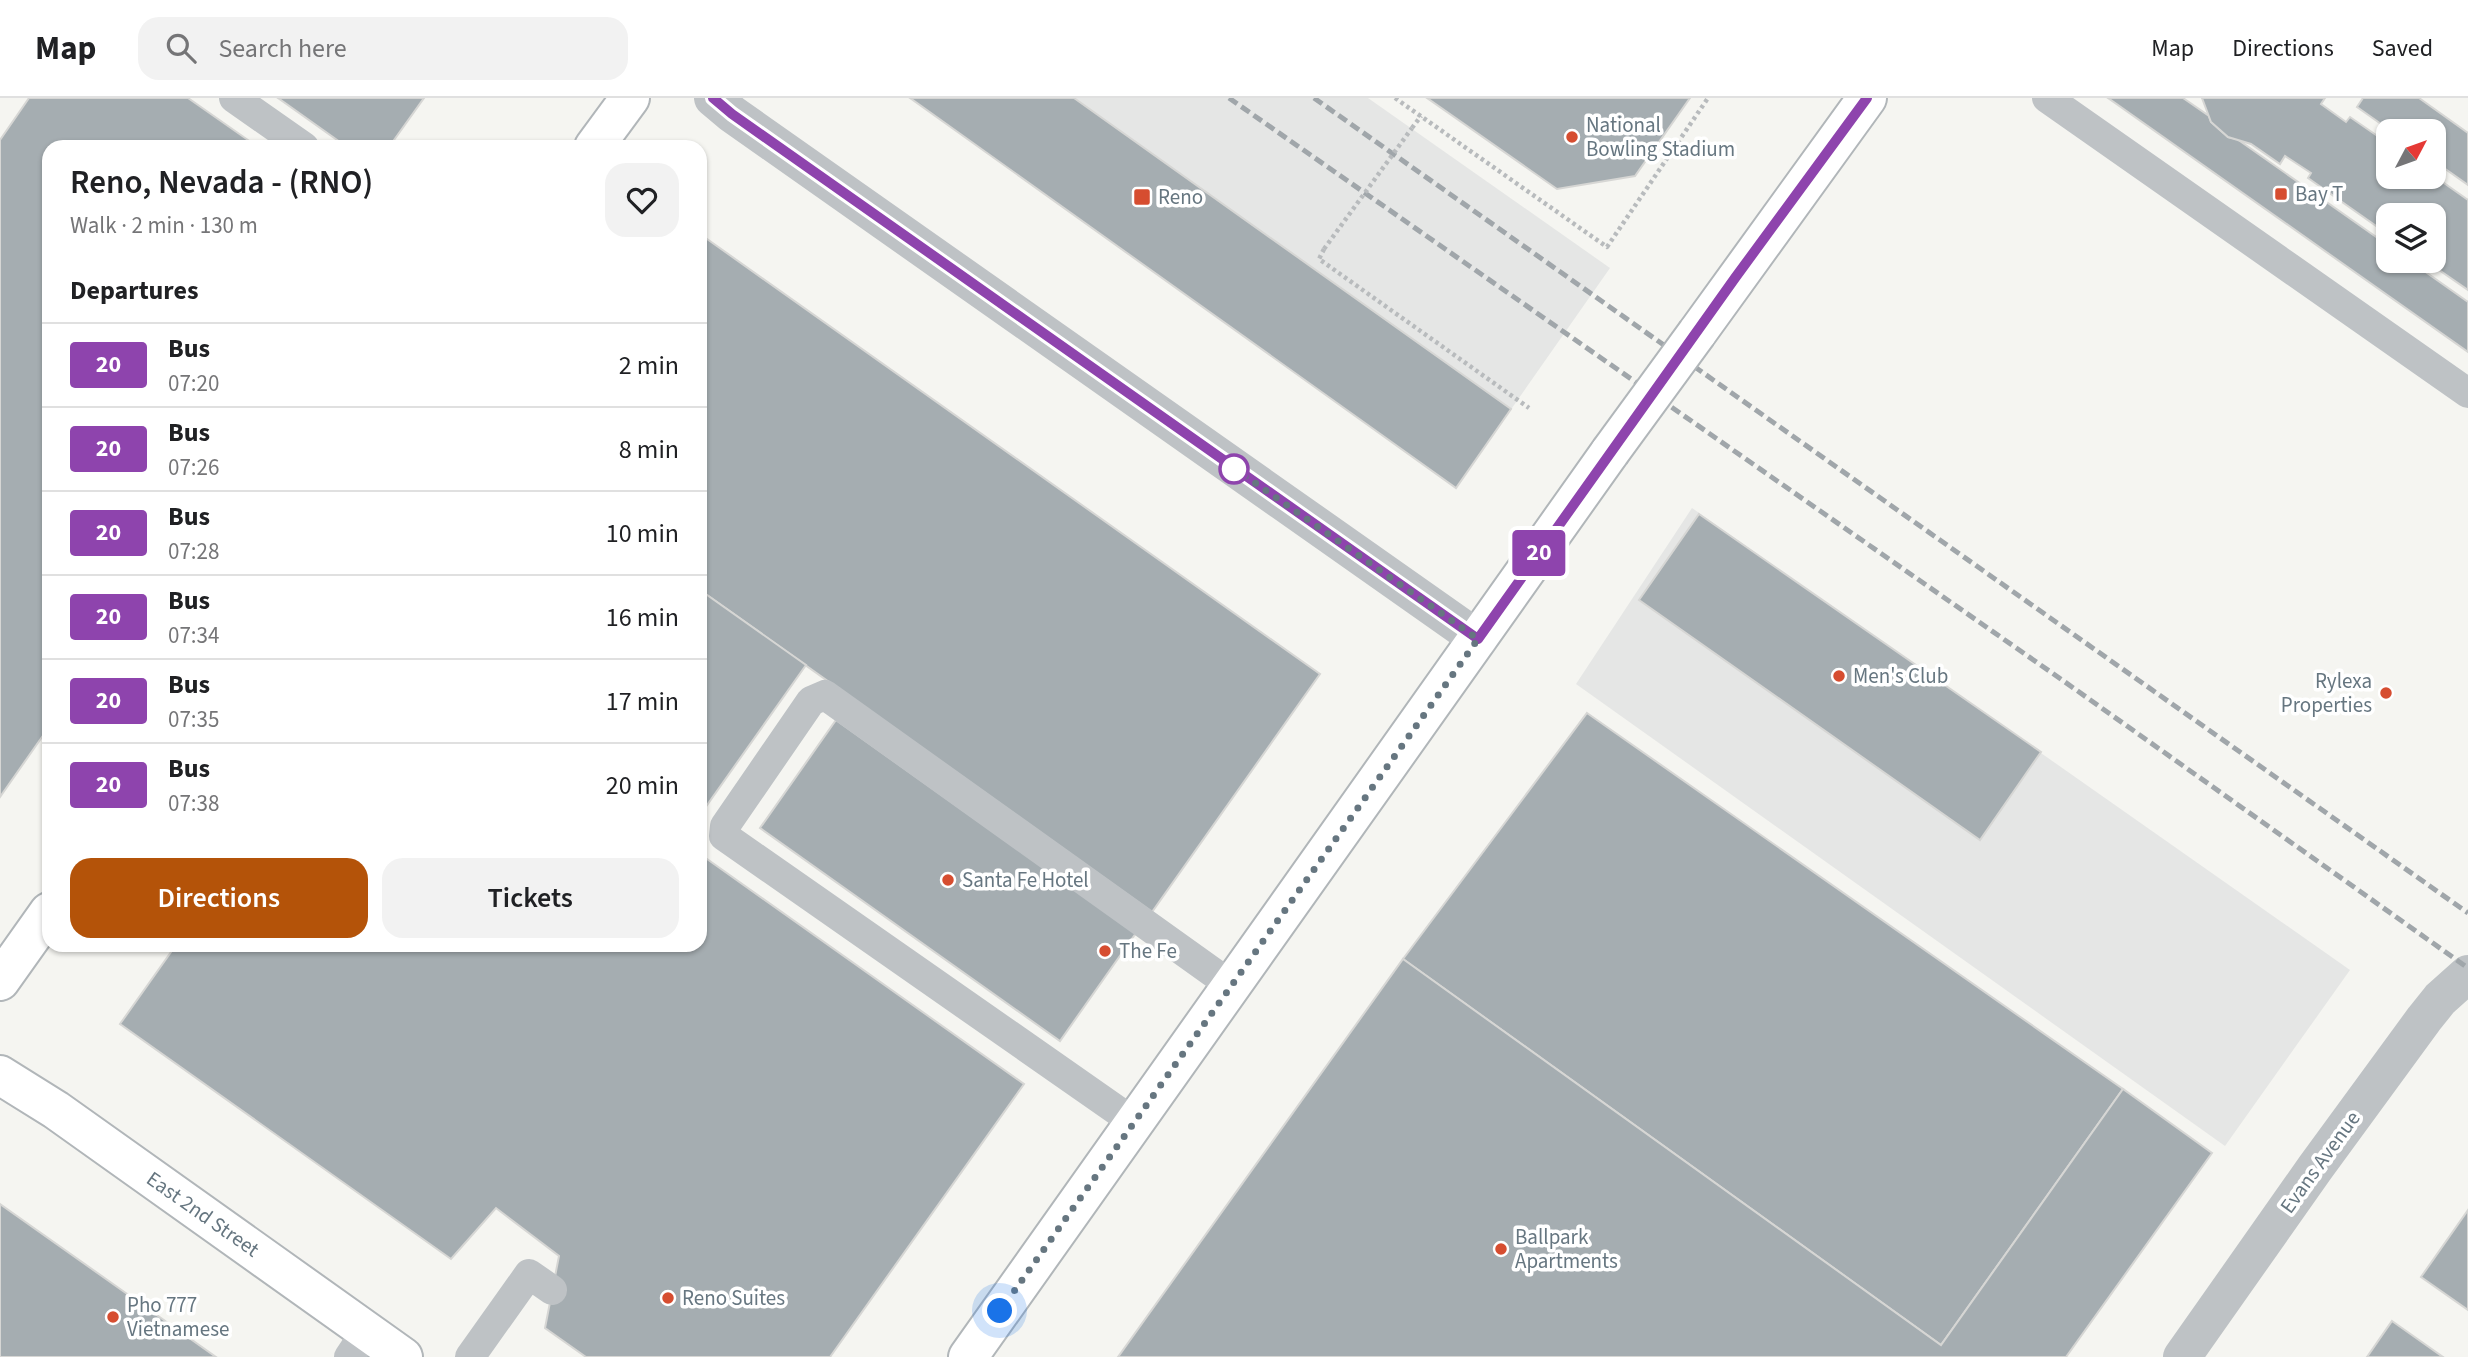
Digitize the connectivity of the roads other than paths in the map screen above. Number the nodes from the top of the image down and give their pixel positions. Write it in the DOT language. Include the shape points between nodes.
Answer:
graph roads {
  1 [pos="234,98"];
  2 [pos="630,98"];
  3 [pos="713,98"];
  4 [pos="1867,98"];
  5 [pos="2047,98"];
  6 [pos="294,140"];
  7 [pos="599,140"];
  8 [pos="2468,393"];
  9 [pos="1478,639"];
  10 [pos="42,922"];
  11 [pos="2468,974"];
  12 [pos="0,981"];
  13 [pos="1232,986"];
  14 [pos="0,1074"];
  15 [pos="1135,1123"];
  16 [pos="552,1290"];
  17 [pos="358,1344"];
  18 [pos="403,1357"];
  19 [pos="470,1357"];
  20 [pos="968,1357"];
  21 [pos="2182,1357"];
  1 -- 6 [label="lane"];
  2 -- 7 [label="main road"];
  3 -- 9 [label="street"];
  4 -- 9 [label="main road, bridge"];
  5 -- 8 [label="lane"];
  9 -- 13 [label="main road"];
  10 -- 12 [label="main road"];
  11 -- 21 [label="street, Evans Avenue" via="2424,1019"];
  13 -- 15 [label="main road"];
  13 -- 15 [label="lane" via="825,695 811,701 725,825 724,836"];
  14 -- 17 [label="main road, East 2nd Street" via="56,1110"];
  15 -- 20 [label="main road"];
  16 -- 19 [label="lane" via="529,1274"];
  17 -- 18 [label="main road, East 2nd Street"];
}
